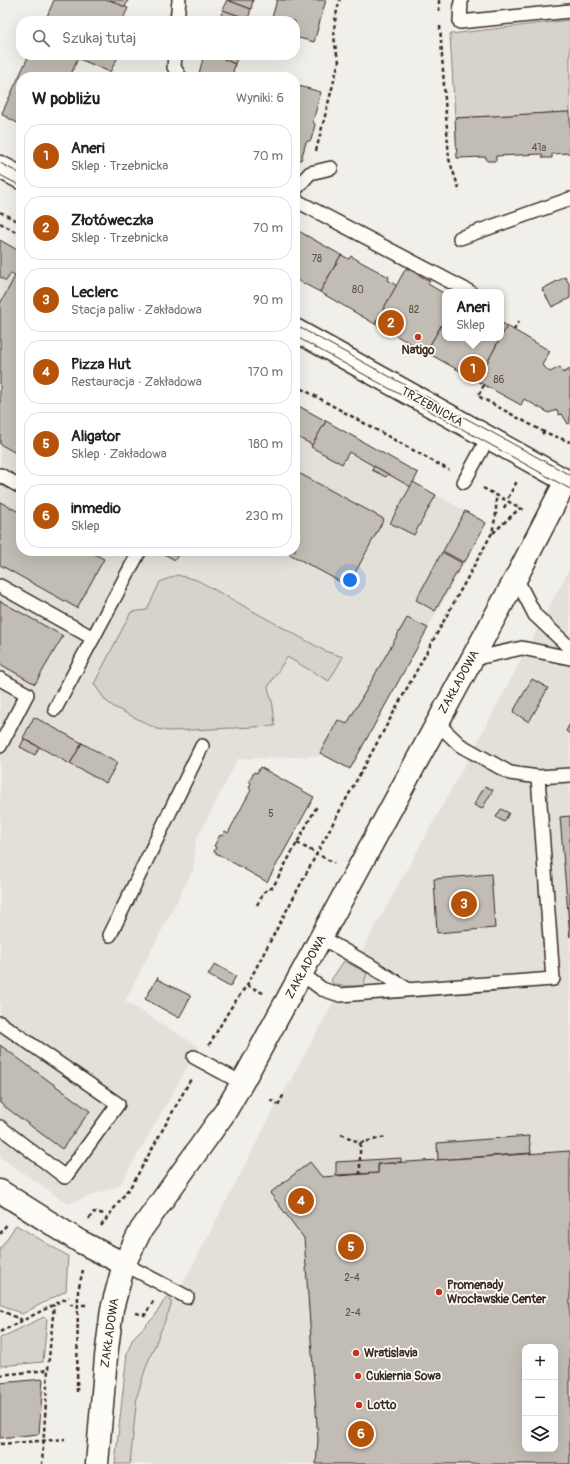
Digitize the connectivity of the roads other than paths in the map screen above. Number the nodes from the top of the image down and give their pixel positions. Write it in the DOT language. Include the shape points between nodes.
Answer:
graph roads {
  1 [pos="179,0"];
  2 [pos="461,0"];
  3 [pos="570,11"];
  4 [pos="177,16"];
  5 [pos="175,60"];
  6 [pos="177,72"];
  7 [pos="0,167"];
  8 [pos="331,168"];
  9 [pos="16,175"];
  10 [pos="300,184"];
  11 [pos="570,199"];
  12 [pos="300,203"];
  13 [pos="460,238"];
  14 [pos="464,289"];
  15 [pos="300,333"];
  16 [pos="488,438"];
  17 [pos="0,475"];
  18 [pos="465,480"];
  19 [pos="568,482"];
  20 [pos="16,483"];
  21 [pos="137,556"];
  22 [pos="516,578"];
  23 [pos="0,586"];
  24 [pos="93,638"];
  25 [pos="570,648"];
  26 [pos="570,658"];
  27 [pos="472,659"];
  28 [pos="0,679"];
  29 [pos="55,709"];
  30 [pos="437,723"];
  31 [pos="0,746"];
  32 [pos="202,746"];
  33 [pos="570,775"];
  34 [pos="538,777"];
  35 [pos="110,935"];
  36 [pos="322,938"];
  37 [pos="302,974"];
  38 [pos="407,989"];
  39 [pos="0,1023"];
  40 [pos="194,1057"];
  41 [pos="242,1083"];
  42 [pos="0,1127"];
  43 [pos="0,1191"];
  44 [pos="124,1264"];
  45 [pos="187,1297"];
  46 [pos="97,1464"];
  1 -- 4 [label="lane"];
  2 -- 3 [label="lane" via="460,22"];
  5 -- 6 [label="lane"];
  7 -- 9 [label="street"];
  8 -- 10 [label="lane" via="310,173"];
  11 -- 13 [label="lane"];
  12 -- 14 [label="lane"];
  15 -- 16 [label="street, TRZEBNICKA"];
  16 -- 18 [label="lane"];
  16 -- 19 [label="street, TRZEBNICKA"];
  17 -- 20 [label="lane"];
  19 -- 22 [label="street, ZAKŁADOWA"];
  21 -- 24 [label="lane"];
  22 -- 25 [label="lane" via="535,615"];
  22 -- 27 [label="street, ZAKŁADOWA"];
  23 -- 24 [label="lane"];
  24 -- 29 [label="lane"];
  26 -- 27 [label="lane" via="522,648"];
  27 -- 30 [label="street, ZAKŁADOWA"];
  28 -- 31 [label="lane" via="27,694"];
  30 -- 34 [label="lane" via="460,745 510,773"];
  30 -- 36 [label="street, ZAKŁADOWA"];
  32 -- 35 [label="lane"];
  33 -- 34 [label="lane"];
  34 -- 38 [label="lane" via="553,979"];
  36 -- 37 [label="street, ZAKŁADOWA"];
  36 -- 38 [label="lane"];
  37 -- 38 [label="lane" via="322,989 340,995"];
  37 -- 41 [label="street, ZAKŁADOWA"];
  39 -- 42 [label="lane" via="118,1104 65,1177"];
  40 -- 41 [label="lane"];
  41 -- 44 [label="street, ZAKŁADOWA" via="225,1112 141,1230"];
  43 -- 44 [label="street" via="79,1241"];
  44 -- 45 [label="lane"];
  44 -- 46 [label="street, ZAKŁADOWA" via="112,1309"];
}
